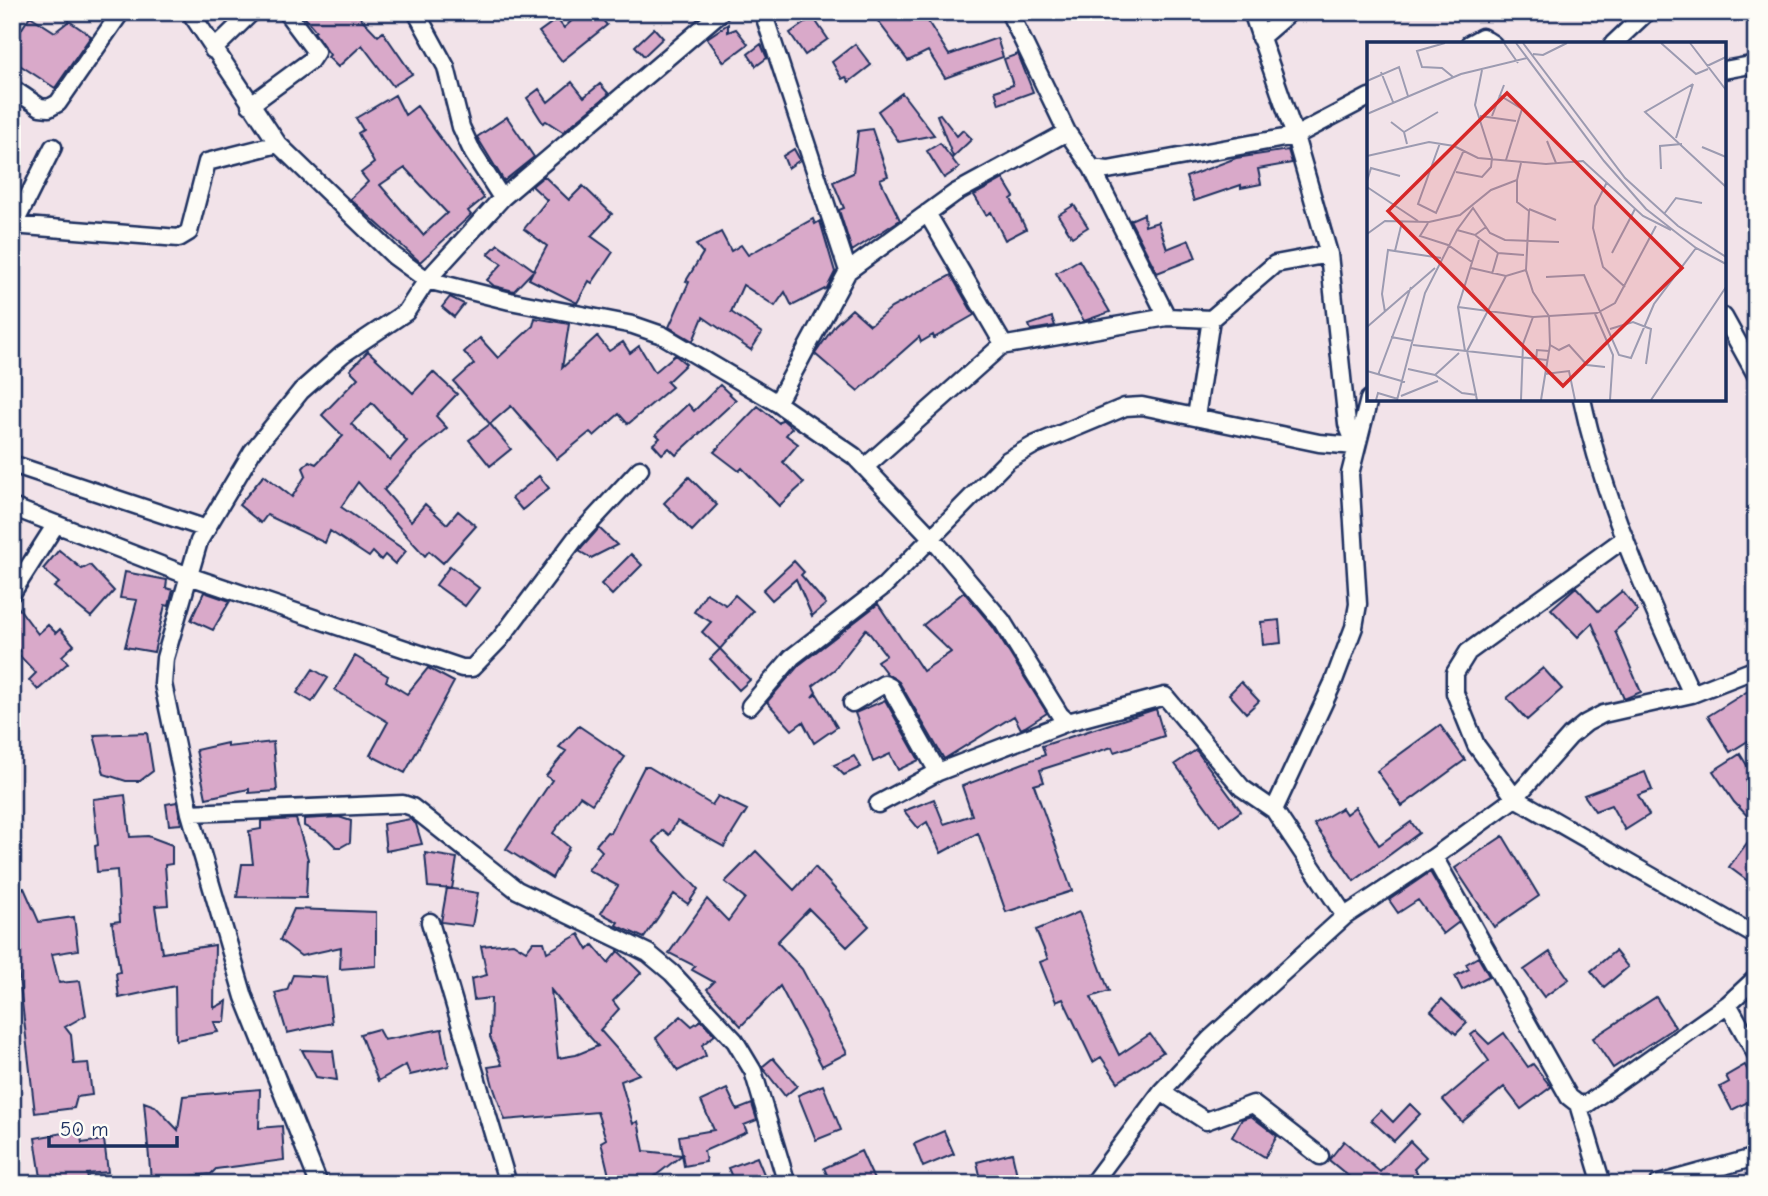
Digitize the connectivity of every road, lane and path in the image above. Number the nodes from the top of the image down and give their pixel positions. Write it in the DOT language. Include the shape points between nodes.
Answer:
graph roads {
  1 [pos="121,12"];
  2 [pos="190,12"];
  3 [pos="252,12"];
  4 [pos="286,12"];
  5 [pos="415,12"];
  6 [pos="721,12"];
  7 [pos="763,12"];
  8 [pos="1009,12"];
  9 [pos="1252,12"];
  10 [pos="1290,12"];
  11 [pos="1645,13"];
  12 [pos="1260,38"];
  13 [pos="1473,42"];
  14 [pos="1490,42"];
  15 [pos="1615,42"];
  16 [pos="213,50"];
  17 [pos="1756,64"];
  18 [pos="1726,70"];
  19 [pos="12,88"];
  20 [pos="1367,98"];
  21 [pos="250,105"];
  22 [pos="1068,132"];
  23 [pos="1295,136"];
  24 [pos="278,144"];
  25 [pos="53,147"];
  26 [pos="1092,168"];
  27 [pos="502,198"];
  28 [pos="927,213"];
  29 [pos="13,225"];
  30 [pos="1329,254"];
  31 [pos="848,271"];
  32 [pos="427,280"];
  33 [pos="1167,317"];
  34 [pos="1211,319"];
  35 [pos="1726,321"];
  36 [pos="1001,346"];
  37 [pos="1756,374"];
  38 [pos="1368,401"];
  39 [pos="1582,401"];
  40 [pos="777,403"];
  41 [pos="1196,416"];
  42 [pos="1356,446"];
  43 [pos="12,464"];
  44 [pos="866,467"];
  45 [pos="640,469"];
  46 [pos="12,507"];
  47 [pos="56,524"];
  48 [pos="207,529"];
  49 [pos="930,536"];
  50 [pos="1625,538"];
  51 [pos="189,576"];
  52 [pos="12,593"];
  53 [pos="1756,669"];
  54 [pos="1692,694"];
  55 [pos="852,703"];
  56 [pos="750,706"];
  57 [pos="1068,722"];
  58 [pos="938,772"];
  59 [pos="1515,798"];
  60 [pos="878,804"];
  61 [pos="1274,810"];
  62 [pos="190,813"];
  63 [pos="1434,857"];
  64 [pos="1345,916"];
  65 [pos="430,922"];
  66 [pos="1756,936"];
  67 [pos="1756,978"];
  68 [pos="1728,1004"];
  69 [pos="1756,1054"];
  70 [pos="1161,1092"];
  71 [pos="1577,1104"];
  72 [pos="1320,1156"];
  73 [pos="1756,1157"];
  74 [pos="318,1184"];
  75 [pos="508,1184"];
  76 [pos="788,1184"];
  77 [pos="1092,1184"];
  78 [pos="1602,1184"];
  79 [pos="1658,1184"];
  1 -- 19 [label="street" via="58,103 40,107"];
  2 -- 16 [label="street"];
  3 -- 16 [label="street"];
  4 -- 21 [label="street" via="316,52"];
  5 -- 27 [label="street" via="446,67 461,127 473,153"];
  6 -- 27 [label="street"];
  7 -- 31 [label="street"];
  8 -- 22 [label="street"];
  9 -- 12 [label="street"];
  10 -- 12 [label="street"];
  11 -- 15 [label="street"];
  12 -- 23 [label="street"];
  13 -- 14 [label="street" via="1482,37"];
  16 -- 21 [label="street"];
  17 -- 18 [label="street"];
  20 -- 23 [label="street"];
  21 -- 24 [label="street"];
  22 -- 26 [label="street"];
  22 -- 28 [label="street" via="984,175"];
  23 -- 26 [label="street" via="1108,170"];
  23 -- 30 [label="street"];
  24 -- 29 [label="street" via="207,162 189,232 179,238"];
  24 -- 32 [label="street" via="394,256"];
  25 -- 29 [label="street"];
  26 -- 33 [label="street"];
  27 -- 32 [label="street"];
  28 -- 31 [label="street"];
  28 -- 36 [label="street"];
  30 -- 34 [label="street" via="1275,264"];
  30 -- 42 [label="street" via="1347,424"];
  31 -- 40 [label="street"];
  32 -- 40 [label="street" via="662,335"];
  32 -- 48 [label="street" via="406,312 344,354 302,391 252,452"];
  33 -- 34 [label="street"];
  33 -- 36 [label="street"];
  34 -- 41 [label="street"];
  35 -- 37 [label="street"];
  36 -- 44 [label="street"];
  38 -- 42 [label="street"];
  39 -- 50 [label="street"];
  40 -- 44 [label="street"];
  41 -- 42 [label="street" via="1319,443"];
  41 -- 49 [label="street" via="1125,407 1034,445 1008,460"];
  42 -- 61 [label="street" via="1350,474 1358,604 1354,626"];
  43 -- 48 [label="street"];
  44 -- 49 [label="street"];
  45 -- 51 [label="street" via="575,539 500,639 472,668"];
  46 -- 47 [label="street"];
  47 -- 51 [label="street"];
  47 -- 52 [label="street"];
  48 -- 51 [label="street"];
  49 -- 56 [label="street" via="884,586 792,657"];
  49 -- 57 [label="street" via="1002,621"];
  50 -- 54 [label="street"];
  50 -- 59 [label="street" via="1468,652 1455,673 1455,693 1476,745"];
  51 -- 62 [label="street" via="165,658 163,684"];
  53 -- 54 [label="street"];
  54 -- 59 [label="street" via="1603,714 1586,723"];
  55 -- 58 [label="street" via="884,684 890,687"];
  57 -- 58 [label="street"];
  57 -- 61 [label="street" via="1165,696 1242,788"];
  58 -- 60 [label="street"];
  59 -- 63 [label="street"];
  59 -- 66 [label="street"];
  61 -- 64 [label="street"];
  62 -- 74 [label="street" via="244,997"];
  62 -- 76 [label="street" via="403,804 517,890 648,953 672,973 741,1051 753,1071"];
  63 -- 64 [label="street"];
  63 -- 71 [label="street"];
  64 -- 70 [label="street" via="1210,1040"];
  65 -- 75 [label="street"];
  67 -- 68 [label="street"];
  68 -- 69 [label="street"];
  68 -- 71 [label="street" via="1587,1104"];
  70 -- 72 [label="street" via="1206,1121 1252,1104"];
  70 -- 77 [label="street"];
  71 -- 78 [label="street"];
  73 -- 79 [label="street"];
}
